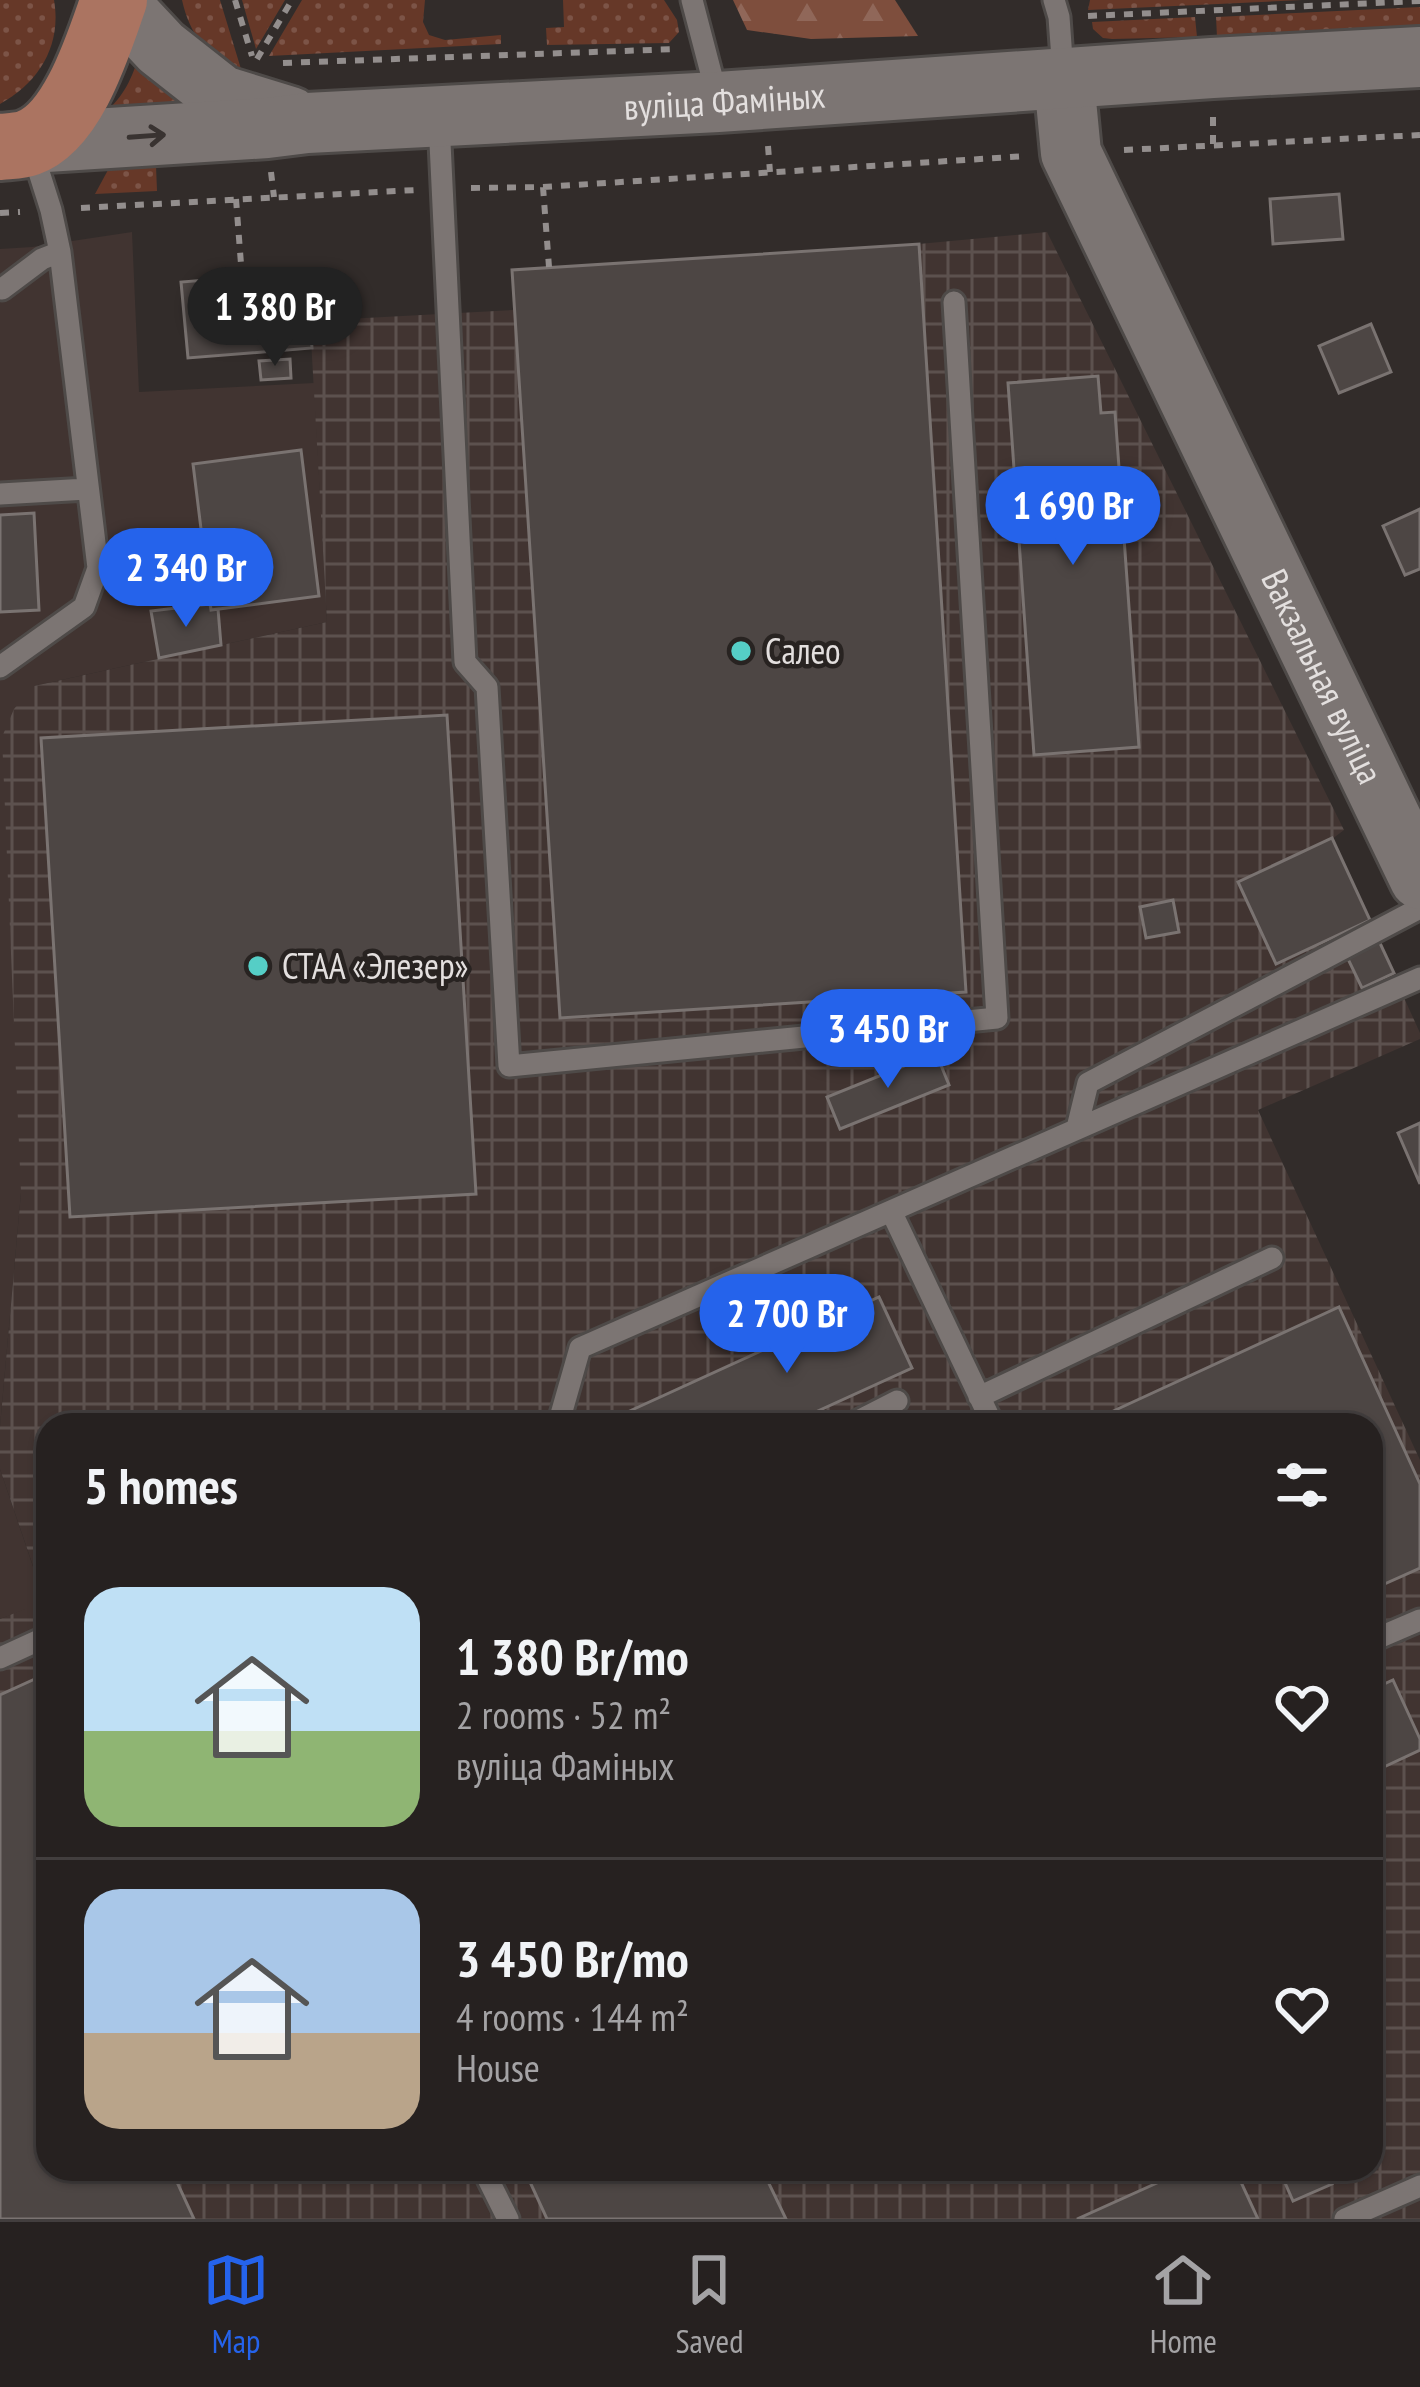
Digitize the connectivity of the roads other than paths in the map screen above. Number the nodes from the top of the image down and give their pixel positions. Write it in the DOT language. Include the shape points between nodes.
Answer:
graph roads {
  1 [pos="115,0"];
  2 [pos="692,0"];
  3 [pos="1056,9"];
  4 [pos="1420,57"];
  5 [pos="712,75"];
  6 [pos="1064,80"];
  7 [pos="438,115"];
  8 [pos="307,123"];
  9 [pos="15,145"];
  10 [pos="60,252"];
  11 [pos="2,289"];
  12 [pos="955,302"];
  13 [pos="87,489"];
  14 [pos="0,494"];
  15 [pos="0,667"];
  16 [pos="1420,879"];
  17 [pos="1420,908"];
  18 [pos="1418,985"];
  19 [pos="1077,1128"];
  20 [pos="891,1210"];
  21 [pos="1272,1258"];
  22 [pos="979,1397"];
  23 [pos="897,1400"];
  24 [pos="561,1413"];
  25 [pos="873,1413"];
  26 [pos="986,1413"];
  27 [pos="1420,1620"];
  28 [pos="1383,1636"];
  29 [pos="36,1642"];
  30 [pos="0,1658"];
  31 [pos="489,2181"];
  32 [pos="1420,2186"];
  33 [pos="508,2219"];
  34 [pos="1345,2219"];
  1 -- 8 [label="main road" via="222,96"];
  1 -- 9 [label="main road" via="88,75 54,125"];
  2 -- 5 [label="lane"];
  3 -- 6 [label="lane"];
  4 -- 6 [label="main road, вуліца Фаміных"];
  5 -- 6 [label="main road, вуліца Фаміных"];
  5 -- 7 [label="main road, вуліца Фаміных"];
  6 -- 16 [label="main road, Вакзальная вуліца" via="1071,153"];
  7 -- 8 [label="main road, вуліца Фаміных"];
  7 -- 12 [label="lane" via="465,662 487,688 509,1066 997,1018"];
  9 -- 8 [label="main road, вуліца Фаміных, one-way"];
  9 -- 10 [label="lane" via="51,210"];
  10 -- 11 [label="lane"];
  10 -- 13 [label="lane"];
  13 -- 14 [label="lane"];
  13 -- 15 [label="lane" via="98,568 84,608"];
  17 -- 19 [label="lane" via="1088,1083"];
  18 -- 19 [label="lane"];
  19 -- 20 [label="lane"];
  20 -- 22 [label="lane"];
  20 -- 24 [label="lane" via="580,1348"];
  21 -- 22 [label="lane"];
  22 -- 26 [label="lane"];
  23 -- 25 [label="lane"];
  27 -- 28 [label="lane"];
  29 -- 30 [label="lane"];
  31 -- 33 [label="lane"];
  32 -- 34 [label="lane"];
}
